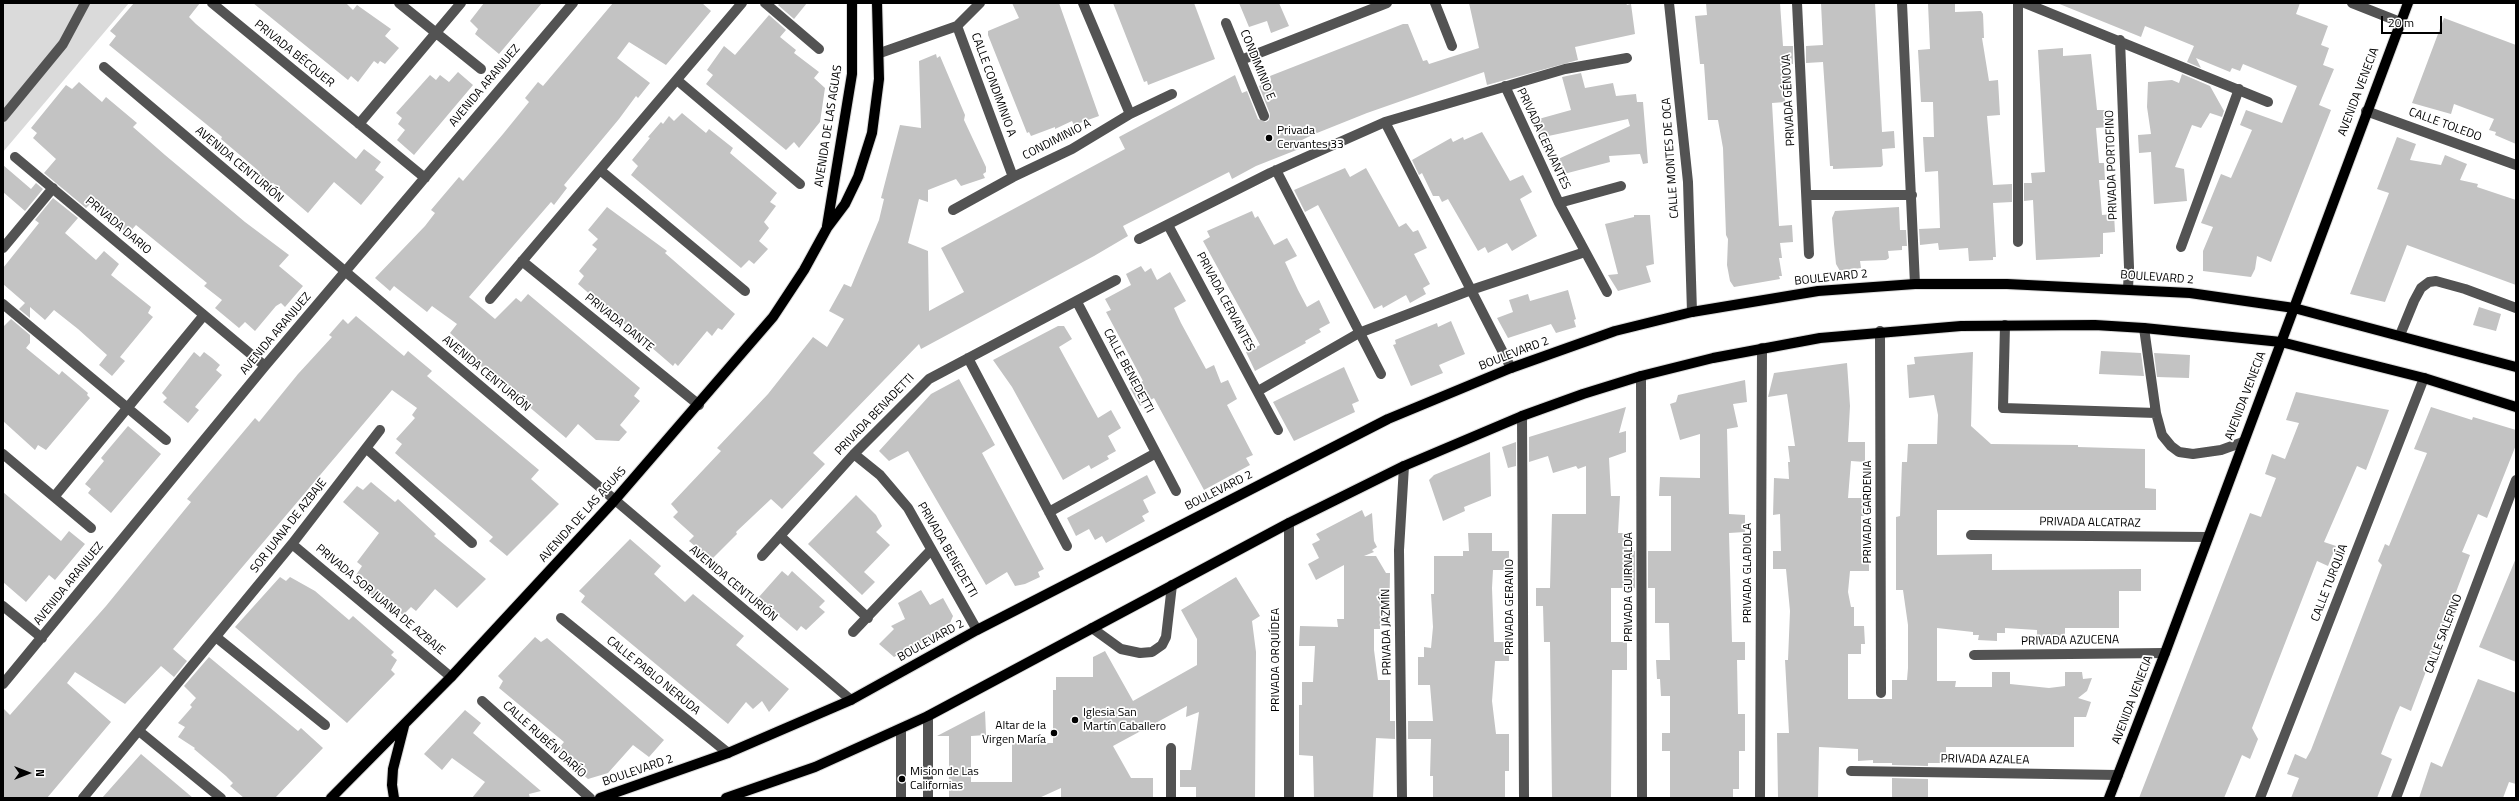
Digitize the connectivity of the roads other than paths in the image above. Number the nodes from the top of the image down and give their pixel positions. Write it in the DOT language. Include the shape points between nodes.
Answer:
graph roads {
  1 [pos="85,3"];
  2 [pos="212,3"];
  3 [pos="399,3"];
  4 [pos="461,3"];
  5 [pos="573,3"];
  6 [pos="742,3"];
  7 [pos="765,3"];
  8 [pos="852,3"];
  9 [pos="877,3"];
  10 [pos="980,3"];
  11 [pos="1083,3"];
  12 [pos="1387,3"];
  13 [pos="1435,3"];
  14 [pos="1669,3"];
  15 [pos="1797,3"];
  16 [pos="1902,3"];
  17 [pos="2018,3"];
  18 [pos="2025,3"];
  19 [pos="2352,3"];
  20 [pos="2408,3"];
  21 [pos="2400,22"];
  22 [pos="1226,23"];
  23 [pos="958,26"];
  24 [pos="435,33"];
  25 [pos="2120,40"];
  26 [pos="1452,46"];
  27 [pos="819,49"];
  28 [pos="880,53"];
  29 [pos="1627,58"];
  30 [pos="1241,60"];
  31 [pos="104,67"];
  32 [pos="480,69"];
  33 [pos="677,80"];
  34 [pos="1505,86"];
  35 [pos="2239,89"];
  36 [pos="1172,94"];
  37 [pos="2268,102"];
  38 [pos="2366,111"];
  39 [pos="1130,114"];
  40 [pos="1264,116"];
  41 [pos="3,118"];
  42 [pos="1385,122"];
  43 [pos="359,124"];
  44 [pos="15,157"];
  45 [pos="2516,164"];
  46 [pos="600,170"];
  47 [pos="1276,170"];
  48 [pos="1013,177"];
  49 [pos="425,178"];
  50 [pos="800,184"];
  51 [pos="1621,186"];
  52 [pos="53,188"];
  53 [pos="1807,195"];
  54 [pos="1912,195"];
  55 [pos="1558,203"];
  56 [pos="953,210"];
  57 [pos="1168,225"];
  58 [pos="827,228"];
  59 [pos="1138,239"];
  60 [pos="2018,242"];
  61 [pos="2181,247"];
  62 [pos="3,248"];
  63 [pos="1585,252"];
  64 [pos="1809,254"];
  65 [pos="522,261"];
  66 [pos="345,272"];
  67 [pos="1116,280"];
  68 [pos="1915,284"];
  69 [pos="2128,289"];
  70 [pos="1471,290"];
  71 [pos="745,291"];
  72 [pos="1607,292"];
  73 [pos="490,299"];
  74 [pos="1077,302"];
  75 [pos="3,304"];
  76 [pos="2294,308"];
  77 [pos="2516,308"];
  78 [pos="1692,312"];
  79 [pos="204,315"];
  80 [pos="2005,325"];
  81 [pos="2144,328"];
  82 [pos="1880,331"];
  83 [pos="1359,333"];
  84 [pos="2400,335"];
  85 [pos="2281,342"];
  86 [pos="1762,348"];
  87 [pos="968,358"];
  88 [pos="266,366"];
  89 [pos="2516,367"];
  90 [pos="1511,368"];
  91 [pos="1381,374"];
  92 [pos="1641,376"];
  93 [pos="2424,378"];
  94 [pos="1258,391"];
  95 [pos="699,405"];
  96 [pos="2516,407"];
  97 [pos="128,408"];
  98 [pos="2156,413"];
  99 [pos="1522,416"];
  100 [pos="380,430"];
  101 [pos="1278,430"];
  102 [pos="166,440"];
  103 [pos="2243,442"];
  104 [pos="366,448"];
  105 [pos="1156,453"];
  106 [pos="3,454"];
  107 [pos="854,454"];
  108 [pos="1404,466"];
  109 [pos="2516,480"];
  110 [pos="1176,491"];
  111 [pos="54,497"];
  112 [pos="614,501"];
  113 [pos="1049,512"];
  114 [pos="1289,523"];
  115 [pos="91,528"];
  116 [pos="1971,535"];
  117 [pos="780,536"];
  118 [pos="2208,537"];
  119 [pos="472,543"];
  120 [pos="292,544"];
  121 [pos="1067,546"];
  122 [pos="931,550"];
  123 [pos="762,556"];
  124 [pos="1172,585"];
  125 [pos="3,606"];
  126 [pos="561,618"];
  127 [pos="868,618"];
  128 [pos="1092,628"];
  129 [pos="977,630"];
  130 [pos="853,632"];
  131 [pos="216,637"];
  132 [pos="42,638"];
  133 [pos="2165,654"];
  134 [pos="1974,655"];
  135 [pos="451,677"];
  136 [pos="3,684"];
  137 [pos="1881,693"];
  138 [pos="851,700"];
  139 [pos="482,701"];
  140 [pos="928,716"];
  141 [pos="405,724"];
  142 [pos="325,725"];
  143 [pos="900,729"];
  144 [pos="139,731"];
  145 [pos="1171,748"];
  146 [pos="728,754"];
  147 [pos="1851,771"];
  148 [pos="2118,775"];
  149 [pos="83,798"];
  150 [pos="221,798"];
  151 [pos="331,798"];
  152 [pos="394,798"];
  153 [pos="590,798"];
  154 [pos="600,798"];
  155 [pos="726,798"];
  156 [pos="901,798"];
  157 [pos="928,798"];
  158 [pos="1171,798"];
  159 [pos="1289,798"];
  160 [pos="1402,798"];
  161 [pos="1524,798"];
  162 [pos="1642,798"];
  163 [pos="1760,798"];
  164 [pos="2108,798"];
  165 [pos="2260,798"];
  166 [pos="2396,798"];
  1 -- 41 [label="street" via="63,44"];
  2 -- 43 [label="street, PRIVADA BÉCQUER"];
  3 -- 24 [label="street"];
  4 -- 24 [label="street"];
  5 -- 49 [label="street, AVENIDA ARANJUEZ"];
  6 -- 33 [label="street"];
  7 -- 27 [label="street"];
  8 -- 58 [label="main road, AVENIDA DE LAS AGUAS" via="852,74"];
  9 -- 28 [label="main road, AVENIDA DE LAS AGUAS"];
  10 -- 23 [label="street"];
  11 -- 39 [label="street"];
  12 -- 30 [label="street"];
  13 -- 26 [label="street"];
  14 -- 78 [label="street, CALLE MONTES DE OCA" via="1688,182"];
  15 -- 53 [label="street, PRIVADA GÉNOVA"];
  16 -- 54 [label="street"];
  17 -- 60 [label="street"];
  18 -- 25 [label="street"];
  19 -- 21 [label="street"];
  20 -- 21 [label="main road, AVENIDA VENECIA"];
  21 -- 38 [label="main road, AVENIDA VENECIA"];
  22 -- 30 [label="street, CONDIMINIO E"];
  23 -- 28 [label="street"];
  23 -- 48 [label="street, CALLE CONDIMINIO A"];
  24 -- 32 [label="street"];
  24 -- 43 [label="street"];
  25 -- 35 [label="street"];
  25 -- 69 [label="street, PRIVADA PORTOFINO"];
  28 -- 58 [label="main road, AVENIDA DE LAS AGUAS" via="872,133 858,177 845,204"];
  29 -- 34 [label="street, PRIVADA CERVANTES" via="1565,69"];
  30 -- 40 [label="street, CONDIMINIO E"];
  31 -- 66 [label="street, AVENIDA CENTURIÓN"];
  33 -- 46 [label="street"];
  33 -- 50 [label="street"];
  34 -- 42 [label="street, PRIVADA CERVANTES"];
  34 -- 55 [label="street, PRIVADA CERVANTES"];
  35 -- 37 [label="street"];
  35 -- 61 [label="street"];
  36 -- 39 [label="street, CONDIMINIO A"];
  38 -- 45 [label="street, CALLE TOLEDO"];
  38 -- 76 [label="main road, AVENIDA VENECIA"];
  39 -- 48 [label="street, CONDIMINIO A" via="1072,149"];
  42 -- 47 [label="street, PRIVADA CERVANTES"];
  42 -- 70 [label="street"];
  43 -- 49 [label="street, PRIVADA BÉCQUER"];
  44 -- 52 [label="street, PRIVADA DARIO"];
  46 -- 65 [label="street"];
  46 -- 71 [label="street"];
  47 -- 57 [label="street, PRIVADA CERVANTES"];
  47 -- 83 [label="street"];
  48 -- 56 [label="street, CONDIMINIO A"];
  49 -- 66 [label="street, AVENIDA ARANJUEZ"];
  51 -- 55 [label="street, PRIVADA CERVANTES"];
  52 -- 62 [label="street"];
  52 -- 79 [label="street, PRIVADA DARIO"];
  53 -- 54 [label="street"];
  53 -- 64 [label="street, PRIVADA GÉNOVA"];
  54 -- 68 [label="street"];
  55 -- 63 [label="street, PRIVADA CERVANTES"];
  57 -- 59 [label="street, PRIVADA CERVANTES"];
  57 -- 94 [label="street, PRIVADA CERVANTES"];
  58 -- 95 [label="main road, AVENIDA DE LAS AGUAS" via="804,270 773,317"];
  63 -- 70 [label="street"];
  63 -- 72 [label="street, PRIVADA CERVANTES"];
  65 -- 73 [label="street"];
  65 -- 95 [label="street, PRIVADA DANTE"];
  66 -- 88 [label="street, AVENIDA ARANJUEZ"];
  66 -- 112 [label="street, AVENIDA CENTURIÓN"];
  67 -- 74 [label="street, PRIVADA BENADETTI"];
  68 -- 69 [label="main road, BOULEVARD 2" via="2007,284"];
  68 -- 78 [label="main road, BOULEVARD 2" via="1818,291"];
  69 -- 76 [label="main road, BOULEVARD 2" via="2235,298"];
  70 -- 83 [label="street"];
  70 -- 90 [label="street"];
  74 -- 87 [label="street, PRIVADA BENADETTI"];
  74 -- 105 [label="street, CALLE BENEDETTI"];
  75 -- 97 [label="street"];
  76 -- 84 [label="main road, BOULEVARD 2"];
  76 -- 85 [label="main road, AVENIDA VENECIA"];
  77 -- 84 [label="street" via="2465,289 2436,281 2429,282 2421,288"];
  78 -- 90 [label="main road, BOULEVARD 2" via="1616,331"];
  79 -- 88 [label="street, PRIVADA DARIO"];
  79 -- 97 [label="street"];
  80 -- 81 [label="main road"];
  80 -- 82 [label="main road"];
  80 -- 98 [label="street" via="2004,408"];
  81 -- 85 [label="main road"];
  81 -- 98 [label="street"];
  82 -- 86 [label="main road"];
  82 -- 137 [label="street, PRIVADA GARDENIA"];
  83 -- 91 [label="street"];
  83 -- 94 [label="street"];
  84 -- 89 [label="main road, BOULEVARD 2"];
  85 -- 93 [label="main road"];
  85 -- 103 [label="main road, AVENIDA VENECIA"];
  86 -- 92 [label="main road"];
  86 -- 163 [label="street, PRIVADA GLADIOLA"];
  87 -- 107 [label="street, PRIVADA BENADETTI" via="929,379"];
  87 -- 113 [label="street"];
  88 -- 132 [label="street, AVENIDA ARANJUEZ"];
  90 -- 129 [label="main road, BOULEVARD 2" via="1388,419"];
  92 -- 99 [label="main road"];
  92 -- 162 [label="street, PRIVADA GUIRNALDA"];
  93 -- 96 [label="main road"];
  93 -- 165 [label="street, CALLE TURQUÍA"];
  94 -- 101 [label="street, PRIVADA CERVANTES"];
  95 -- 112 [label="main road, AVENIDA DE LAS AGUAS"];
  97 -- 102 [label="street"];
  97 -- 111 [label="street"];
  98 -- 103 [label="street" via="2162,435 2179,452 2207,453"];
  99 -- 108 [label="main road"];
  99 -- 161 [label="street, PRIVADA GERANIO"];
  100 -- 104 [label="street, SOR JUANA DE AZBAJE"];
  103 -- 118 [label="main road, AVENIDA VENECIA"];
  104 -- 119 [label="street"];
  104 -- 120 [label="street, SOR JUANA DE AZBAJE"];
  105 -- 110 [label="street, CALLE BENEDETTI"];
  105 -- 113 [label="street"];
  106 -- 111 [label="street"];
  107 -- 117 [label="street, PRIVADA BENADETTI"];
  107 -- 122 [label="street, PRIVADA BENEDETTI" via="880,475 908,508"];
  108 -- 114 [label="main road"];
  108 -- 160 [label="street, PRIVADA JAZMÍN" via="1399,550"];
  109 -- 166 [label="street, CALLE SALERNO"];
  111 -- 115 [label="street"];
  112 -- 135 [label="main road, AVENIDA DE LAS AGUAS"];
  112 -- 138 [label="street, AVENIDA CENTURIÓN"];
  113 -- 121 [label="street"];
  114 -- 124 [label="main road"];
  114 -- 159 [label="street, PRIVADA ORQUÍDEA"];
  116 -- 118 [label="street, PRIVADA ALCATRAZ"];
  117 -- 123 [label="street, PRIVADA BENADETTI"];
  117 -- 127 [label="street"];
  118 -- 133 [label="main road, AVENIDA VENECIA"];
  120 -- 131 [label="street, SOR JUANA DE AZBAJE"];
  120 -- 135 [label="street, PRIVADA SOR JUANA DE AZBAJE"];
  122 -- 127 [label="street"];
  122 -- 129 [label="street, PRIVADA BENEDETTI"];
  124 -- 128 [label="main road"];
  124 -- 128 [label="street" via="1166,637 1162,645 1152,652 1140,653 1121,649"];
  125 -- 132 [label="street"];
  126 -- 146 [label="street, CALLE PABLO NERUDA"];
  127 -- 130 [label="street"];
  128 -- 140 [label="main road"];
  129 -- 138 [label="main road, BOULEVARD 2"];
  131 -- 142 [label="street"];
  131 -- 144 [label="street, SOR JUANA DE AZBAJE"];
  132 -- 136 [label="street, AVENIDA ARANJUEZ"];
  133 -- 134 [label="street, PRIVADA AZUCENA"];
  133 -- 148 [label="main road, AVENIDA VENECIA"];
  135 -- 141 [label="main road, AVENIDA DE LAS AGUAS"];
  138 -- 146 [label="main road, BOULEVARD 2"];
  139 -- 153 [label="street, CALLE RUBÉN DARÍO"];
  140 -- 143 [label="main road"];
  140 -- 157 [label="street"];
  141 -- 151 [label="main road, AVENIDA DE LAS AGUAS"];
  141 -- 152 [label="main road" via="393,770"];
  143 -- 155 [label="main road" via="815,767"];
  143 -- 156 [label="street"];
  144 -- 149 [label="street, SOR JUANA DE AZBAJE"];
  144 -- 150 [label="street"];
  145 -- 158 [label="street"];
  146 -- 154 [label="main road, BOULEVARD 2"];
  147 -- 148 [label="street, PRIVADA AZALEA"];
  148 -- 164 [label="main road, AVENIDA VENECIA"];
}
